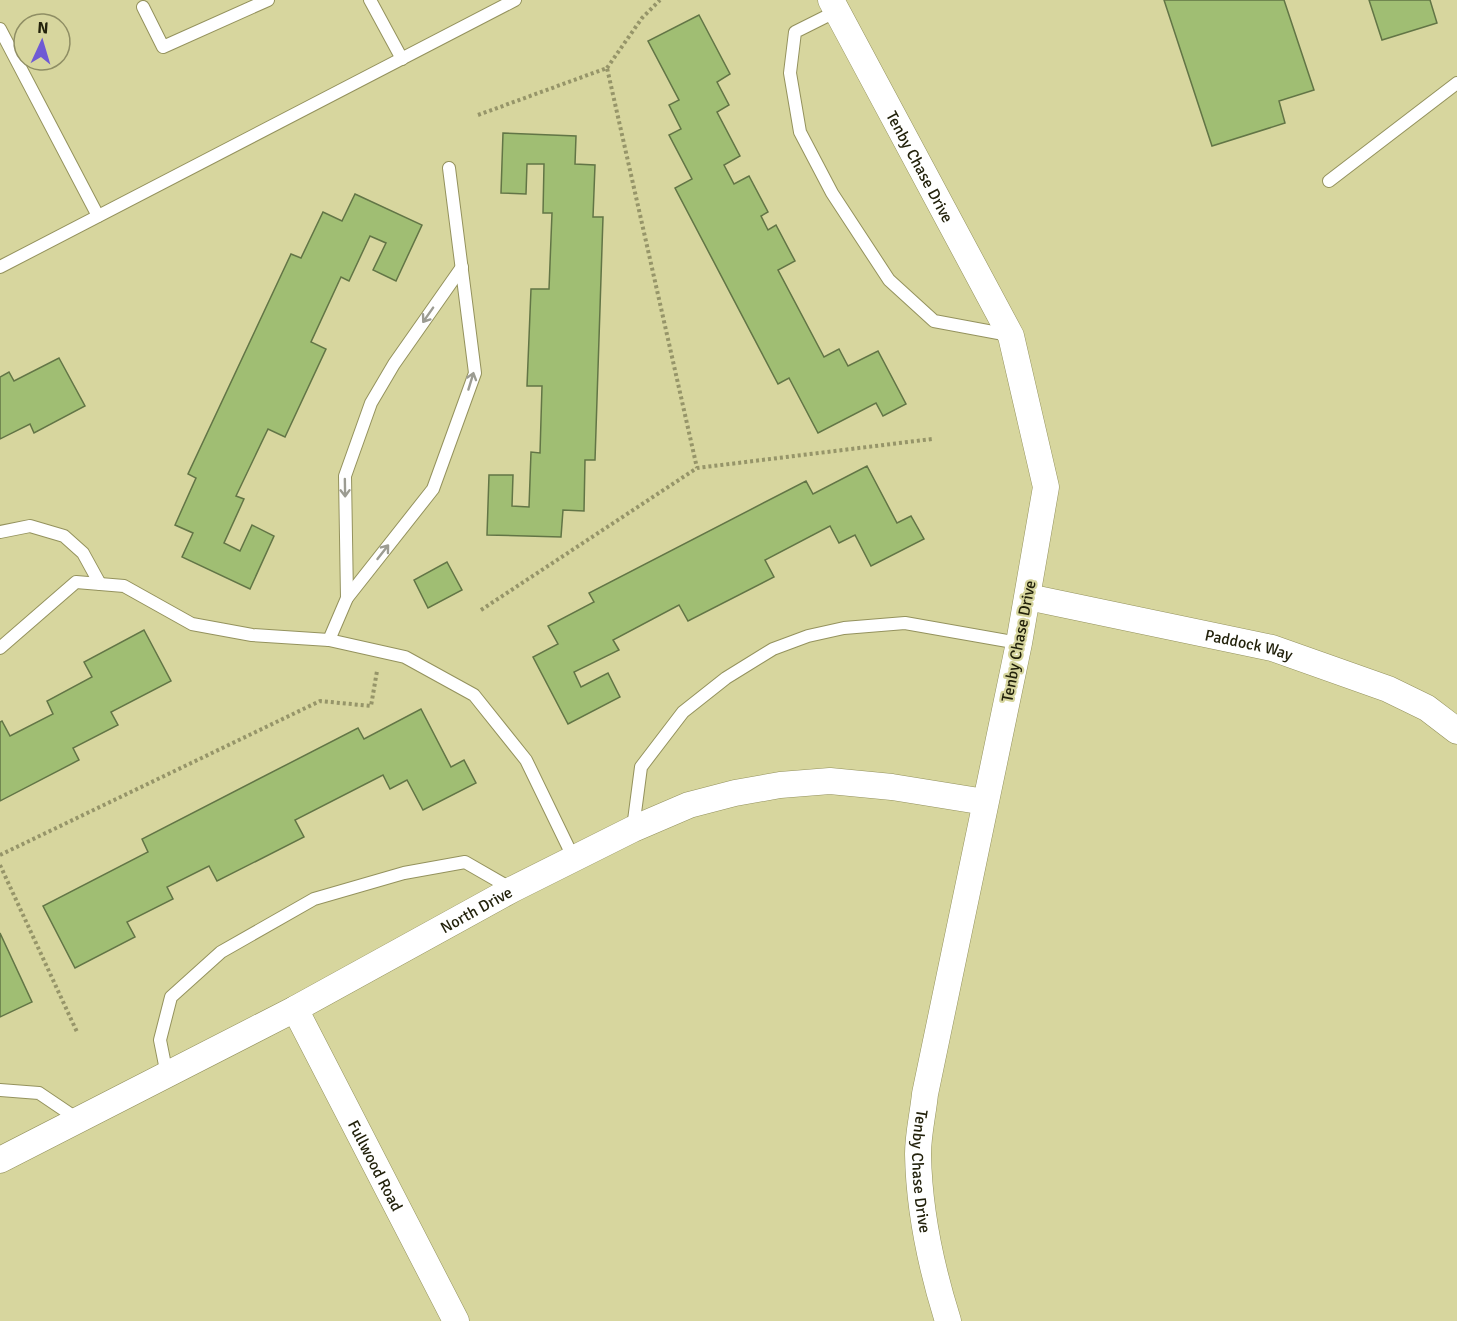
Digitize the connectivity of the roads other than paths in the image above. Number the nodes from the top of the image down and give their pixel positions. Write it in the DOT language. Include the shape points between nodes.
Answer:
graph roads {
  1 [pos="268,0"];
  2 [pos="370,0"];
  3 [pos="515,0"];
  4 [pos="834,6"];
  5 [pos="144,7"];
  6 [pos="0,29"];
  7 [pos="402,59"];
  8 [pos="1457,83"];
  9 [pos="449,168"];
  10 [pos="1329,181"];
  11 [pos="98,216"];
  12 [pos="0,267"];
  13 [pos="462,267"];
  14 [pos="1011,336"];
  15 [pos="0,532"];
  16 [pos="100,584"];
  17 [pos="1028,597"];
  18 [pos="347,598"];
  19 [pos="329,640"];
  20 [pos="1019,643"];
  21 [pos="0,648"];
  22 [pos="1457,731"];
  23 [pos="985,802"];
  24 [pos="633,829"];
  25 [pos="574,859"];
  26 [pos="513,890"];
  27 [pos="295,1009"];
  28 [pos="167,1075"];
  29 [pos="0,1090"];
  30 [pos="79,1120"];
  31 [pos="0,1160"];
  32 [pos="456,1321"];
  33 [pos="948,1321"];
  1 -- 5 [label="lane" via="163,47"];
  2 -- 7 [label="lane"];
  3 -- 7 [label="lane"];
  4 -- 14 [label="street, Tenby Chase Drive"];
  4 -- 14 [label="lane" via="795,32 790,73 800,132 832,193 889,280 934,321"];
  6 -- 11 [label="lane"];
  7 -- 11 [label="lane"];
  8 -- 10 [label="lane"];
  9 -- 13 [label="lane"];
  11 -- 12 [label="lane"];
  13 -- 18 [label="lane, one-way" via="371,403 345,476"];
  18 -- 13 [label="lane, one-way" via="433,489 475,373"];
  14 -- 17 [label="street, Tenby Chase Drive" via="1046,487"];
  15 -- 16 [label="lane" via="30,526 64,536 83,553"];
  16 -- 19 [label="lane" via="124,586 192,624 252,635"];
  16 -- 21 [label="lane" via="76,582"];
  17 -- 20 [label="street, Tenby Chase Drive"];
  17 -- 22 [label="street, Paddock Way" via="1272,648 1388,690 1427,708"];
  18 -- 19 [label="lane"];
  19 -- 25 [label="lane" via="405,657 474,695 526,760"];
  20 -- 23 [label="street, Tenby Chase Drive"];
  20 -- 24 [label="lane" via="905,623 844,628 773,649 726,678 683,712 641,766"];
  23 -- 24 [label="street, North Drive" via="830,781 780,784 689,805"];
  23 -- 33 [label="street, Tenby Chase Drive" via="925,1094 918,1152 922,1212 931,1263"];
  24 -- 25 [label="street, North Drive"];
  25 -- 26 [label="street, North Drive"];
  26 -- 27 [label="street, North Drive"];
  26 -- 28 [label="lane" via="465,862 404,873 314,899 221,952 171,997 160,1040"];
  27 -- 28 [label="street, North Drive"];
  27 -- 32 [label="street, Fullwood Road"];
  28 -- 30 [label="street, North Drive"];
  29 -- 30 [label="lane" via="39,1093"];
  30 -- 31 [label="street, North Drive"];
}
